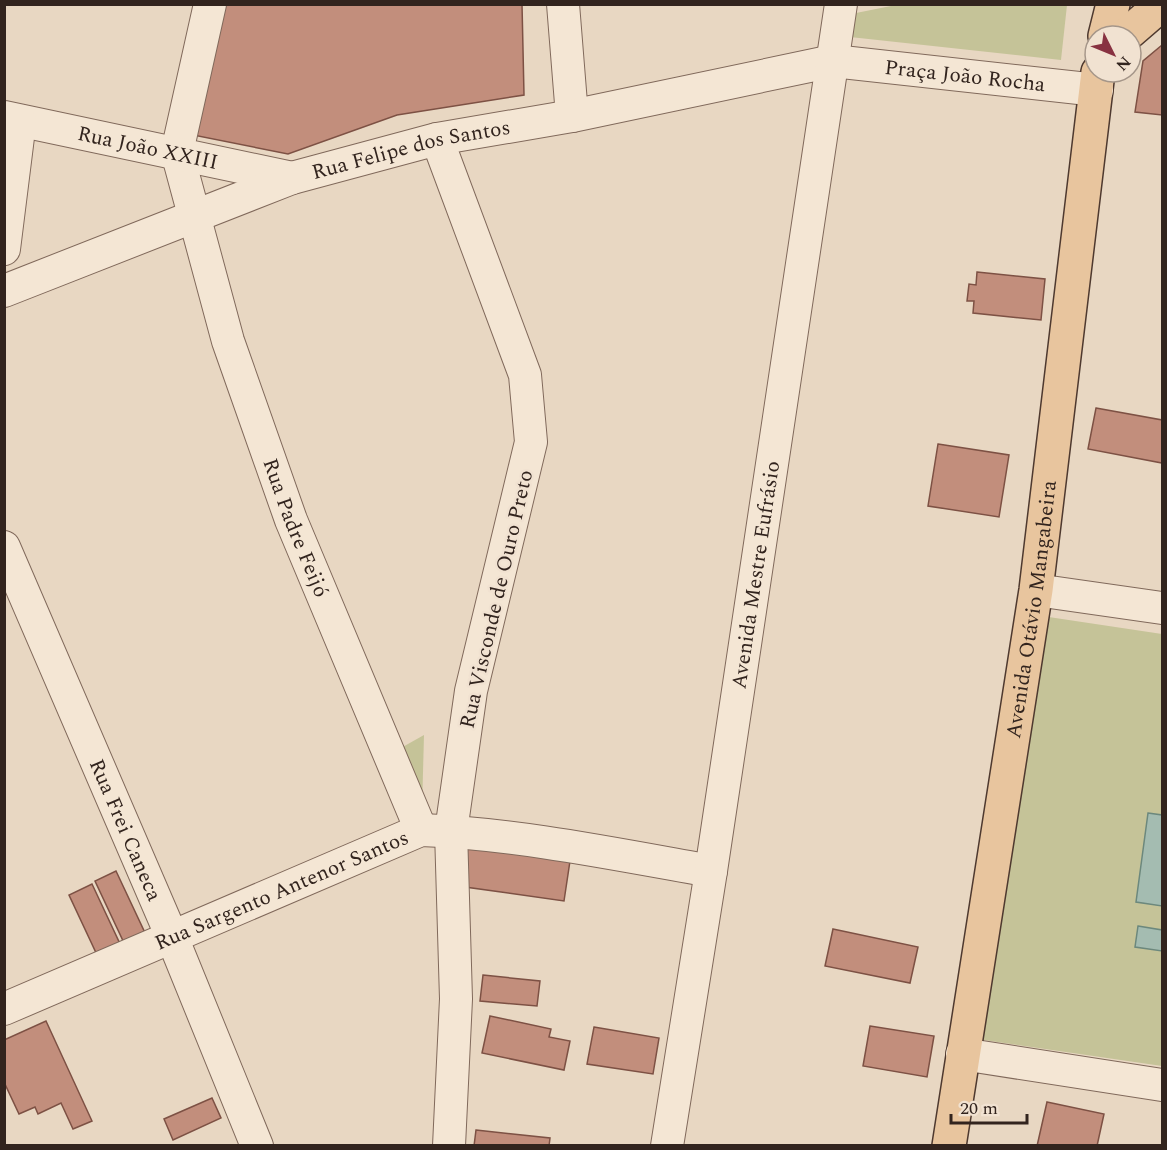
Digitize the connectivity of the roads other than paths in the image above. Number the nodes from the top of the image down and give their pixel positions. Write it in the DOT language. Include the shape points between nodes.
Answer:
graph roads {
  1 [pos="210,4"];
  2 [pos="562,4"];
  3 [pos="1113,4"];
  4 [pos="1162,4"];
  5 [pos="844,5"];
  6 [pos="1108,24"];
  7 [pos="1139,24"];
  8 [pos="833,60"];
  9 [pos="1083,80"];
  10 [pos="1097,84"];
  11 [pos="572,116"];
  12 [pos="12,119"];
  13 [pos="437,140"];
  14 [pos="177,153"];
  15 [pos="292,178"];
  16 [pos="195,217"];
  17 [pos="4,249"];
  18 [pos="4,291"];
  19 [pos="4,547"];
  20 [pos="1036,590"];
  21 [pos="1162,608"];
  22 [pos="436,830"];
  23 [pos="711,870"];
  24 [pos="172,937"];
  25 [pos="4,1009"];
  26 [pos="962,1054"];
  27 [pos="1162,1085"];
  28 [pos="257,1146"];
  29 [pos="449,1146"];
  30 [pos="667,1146"];
  31 [pos="949,1146"];
  1 -- 14 [label="street"];
  2 -- 11 [label="street"];
  3 -- 6 [label="main road"];
  4 -- 7 [label="main road"];
  5 -- 8 [label="street, Avenida Mestre Eufrásio"];
  8 -- 9 [label="street, Praça João Rocha"];
  8 -- 11 [label="street, Rua Felipe dos Santos"];
  8 -- 23 [label="street, Avenida Mestre Eufrásio"];
  10 -- 20 [label="main road, Avenida Otávio Mangabeira"];
  11 -- 13 [label="street, Rua Felipe dos Santos"];
  12 -- 14 [label="street, Rua João XXIII"];
  12 -- 17 [label="street"];
  13 -- 15 [label="street, Rua Felipe dos Santos"];
  13 -- 22 [label="street, Rua Visconde de Ouro Preto" via="525,375 531,442"];
  14 -- 15 [label="street, Rua João XXIII"];
  14 -- 16 [label="street, Rua Padre Feijó"];
  15 -- 16 [label="street, Rua Felipe dos Santos"];
  16 -- 18 [label="street, Rua Felipe dos Santos"];
  16 -- 22 [label="street, Rua Padre Feijó" via="228,341 291,520"];
  19 -- 24 [label="street, Rua Frei Caneca"];
  20 -- 21 [label="street"];
  20 -- 26 [label="main road, Avenida Otávio Mangabeira"];
  22 -- 23 [label="street"];
  22 -- 24 [label="street, Rua Sargento Antenor Santos"];
  22 -- 29 [label="street, Rua Visconde de Ouro Preto" via="456,999"];
  23 -- 30 [label="street, Avenida Mestre Eufrásio"];
  24 -- 25 [label="street, Rua Sargento Antenor Santos"];
  24 -- 28 [label="street, Rua Frei Caneca"];
  26 -- 27 [label="street"];
  26 -- 31 [label="main road, Avenida Otávio Mangabeira"];
}
